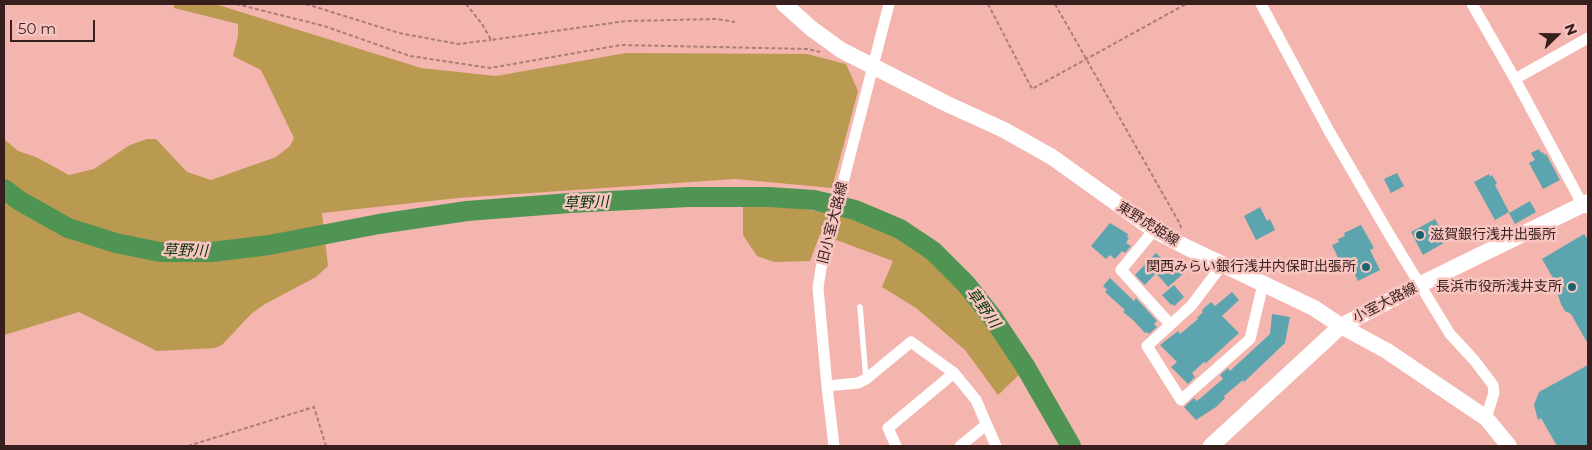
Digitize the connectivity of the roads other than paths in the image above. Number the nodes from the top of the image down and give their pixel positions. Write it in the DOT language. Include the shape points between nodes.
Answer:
graph roads {
  1 [pos="784,4"];
  2 [pos="888,4"];
  3 [pos="1261,4"];
  4 [pos="1472,4"];
  5 [pos="1588,38"];
  6 [pos="870,73"];
  7 [pos="1515,79"];
  8 [pos="1587,205"];
  9 [pos="1154,230"];
  10 [pos="1222,265"];
  11 [pos="1263,284"];
  12 [pos="1421,284"];
  13 [pos="860,307"];
  14 [pos="1170,324"];
  15 [pos="1341,326"];
  16 [pos="954,373"];
  17 [pos="866,379"];
  18 [pos="827,386"];
  19 [pos="1486,418"];
  20 [pos="986,424"];
  21 [pos="834,446"];
  22 [pos="896,446"];
  23 [pos="960,446"];
  24 [pos="996,446"];
  25 [pos="1210,446"];
  26 [pos="1509,446"];
  1 -- 6 [label="main road, 東野虎姫線"];
  2 -- 6 [label="street, 旧小室大路線"];
  3 -- 12 [label="street" via="1329,131"];
  4 -- 7 [label="street"];
  5 -- 7 [label="street"];
  6 -- 9 [label="main road, 東野虎姫線" via="1004,130 1052,157"];
  6 -- 18 [label="street, 旧小室大路線" via="818,288"];
  7 -- 8 [label="street" via="1579,198"];
  8 -- 12 [label="main road, 小室大路線"];
  9 -- 10 [label="main road, 東野虎姫線"];
  9 -- 14 [label="street" via="1121,270"];
  10 -- 11 [label="main road, 東野虎姫線"];
  10 -- 14 [label="street" via="1191,306"];
  11 -- 14 [label="street" via="1250,339 1181,400 1147,346"];
  11 -- 15 [label="main road, 東野虎姫線" via="1314,308"];
  12 -- 15 [label="main road, 小室大路線"];
  12 -- 19 [label="street" via="1450,334 1493,386"];
  13 -- 17 [label="lane"];
  15 -- 19 [label="main road, 東野虎姫線" via="1387,351"];
  15 -- 25 [label="main road, 小室大路線"];
  16 -- 17 [label="street" via="911,342"];
  16 -- 20 [label="street" via="976,400"];
  16 -- 22 [label="street" via="888,428"];
  17 -- 18 [label="street" via="858,383"];
  18 -- 21 [label="street, 旧小室大路線"];
  19 -- 26 [label="main road, 東野虎姫線"];
  20 -- 23 [label="street"];
  20 -- 24 [label="street"];
}
